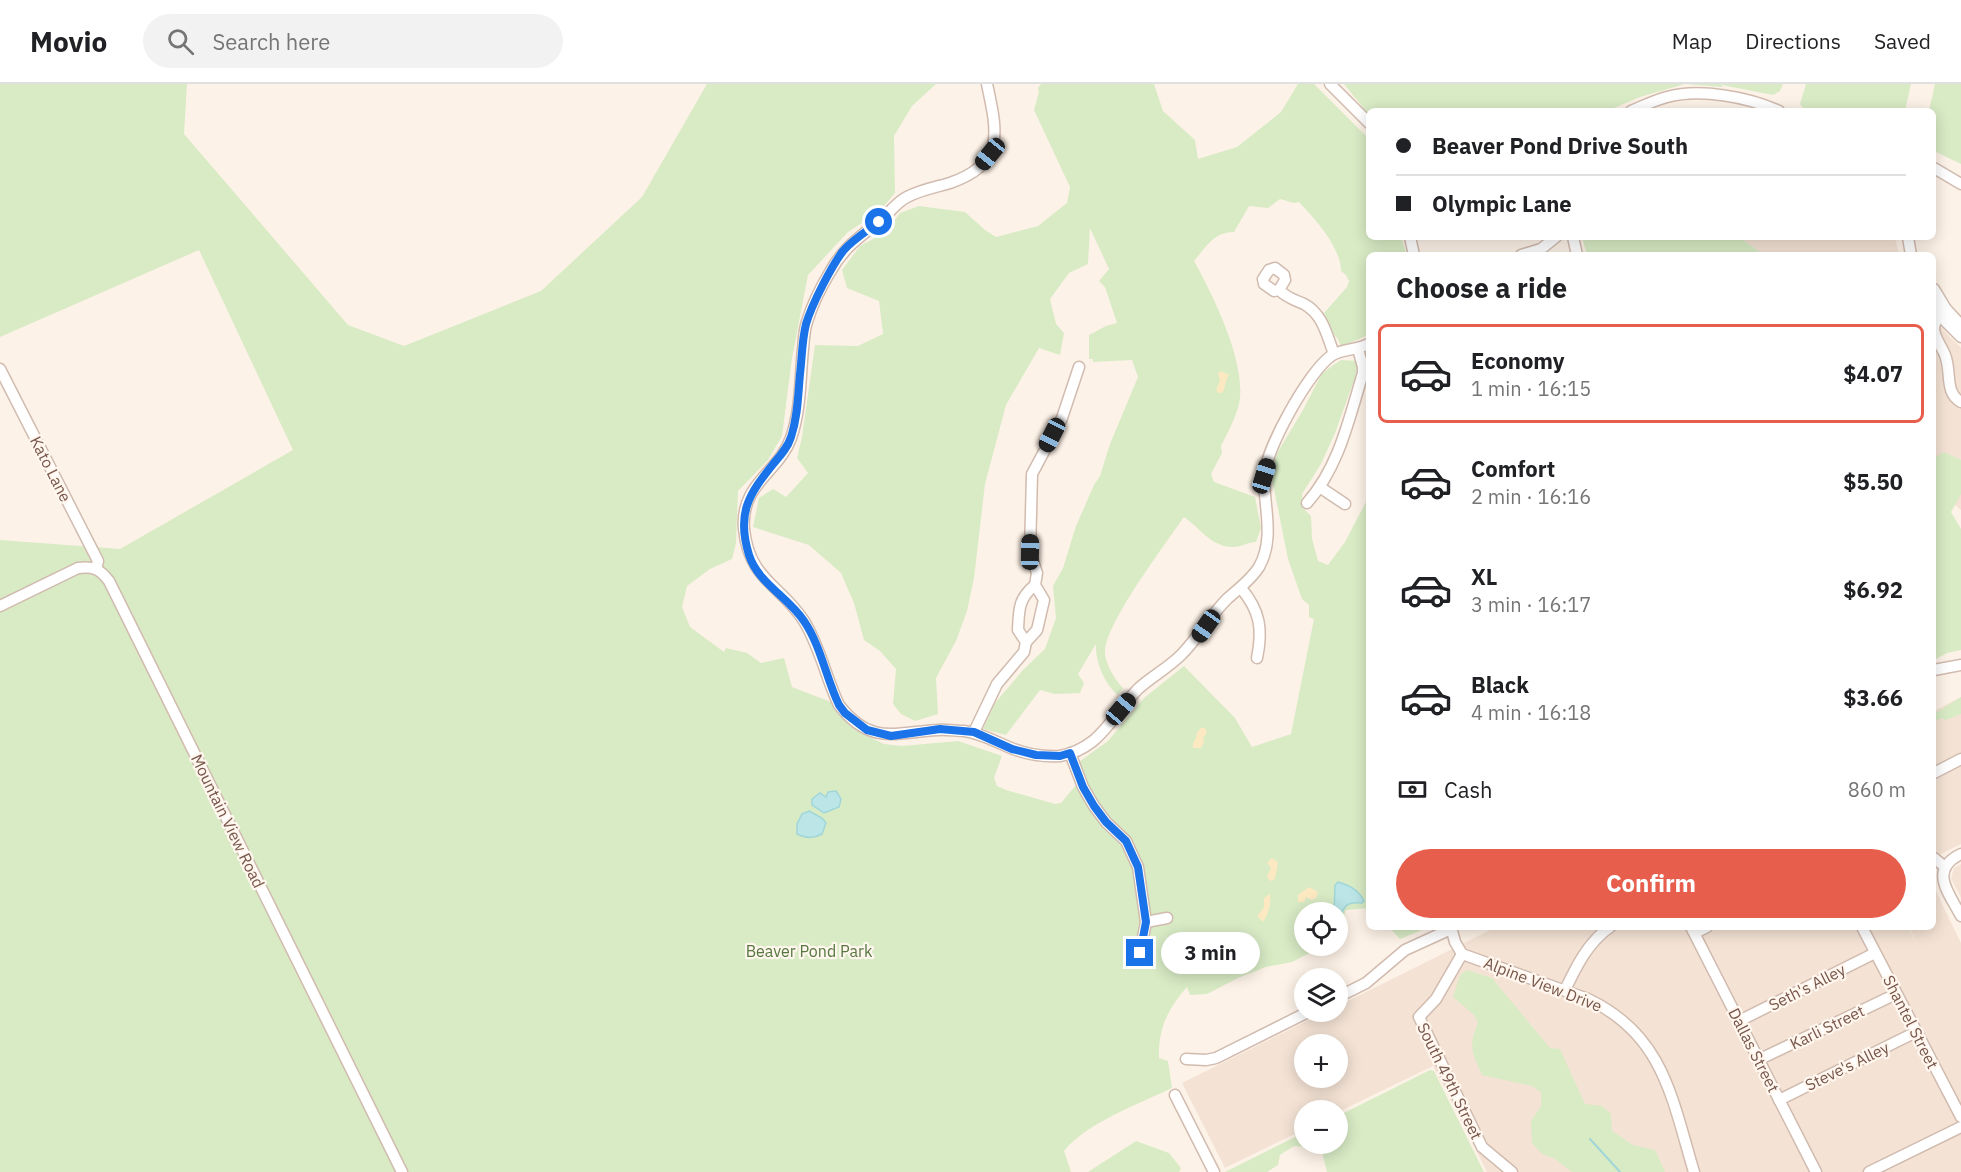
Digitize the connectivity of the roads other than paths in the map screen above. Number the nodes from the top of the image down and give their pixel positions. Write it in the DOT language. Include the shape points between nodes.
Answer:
graph roads {
  1 [pos="987,84"];
  2 [pos="1330,84"];
  3 [pos="1639,108"];
  4 [pos="1771,108"];
  5 [pos="1366,120"];
  6 [pos="1936,169"];
  7 [pos="1961,184"];
  8 [pos="1552,240"];
  9 [pos="1531,252"];
  10 [pos="1279,290"];
  11 [pos="1936,294"];
  12 [pos="1936,307"];
  13 [pos="1943,312"];
  14 [pos="1936,323"];
  15 [pos="1961,325"];
  16 [pos="1936,336"];
  17 [pos="1961,337"];
  18 [pos="1366,345"];
  19 [pos="1358,349"];
  20 [pos="1334,354"];
  21 [pos="1079,368"];
  22 [pos="0,369"];
  23 [pos="1961,402"];
  24 [pos="1321,488"];
  25 [pos="1307,503"];
  26 [pos="1346,504"];
  27 [pos="96,568"];
  28 [pos="1035,585"];
  29 [pos="1241,588"];
  30 [pos="0,606"];
  31 [pos="1026,642"];
  32 [pos="1257,658"];
  33 [pos="1961,665"];
  34 [pos="1936,670"];
  35 [pos="974,732"];
  36 [pos="1070,753"];
  37 [pos="1961,759"];
  38 [pos="1936,772"];
  39 [pos="1961,854"];
  40 [pos="1936,860"];
  41 [pos="1945,867"];
  42 [pos="1961,916"];
  43 [pos="1167,918"];
  44 [pos="1146,922"];
  45 [pos="1447,930"];
  46 [pos="1452,930"];
  47 [pos="1606,930"];
  48 [pos="1693,930"];
  49 [pos="1864,930"];
  50 [pos="1875,952"];
  51 [pos="1140,953"];
  52 [pos="1462,954"];
  53 [pos="1565,990"];
  54 [pos="1348,992"];
  55 [pos="1896,994"];
  56 [pos="1294,1019"];
  57 [pos="1739,1021"];
  58 [pos="1916,1032"];
  59 [pos="1186,1059"];
  60 [pos="1758,1060"];
  61 [pos="1175,1095"];
  62 [pos="1779,1100"];
  63 [pos="1961,1117"];
  64 [pos="1961,1127"];
  65 [pos="402,1172"];
  66 [pos="1214,1172"];
  67 [pos="1512,1172"];
  68 [pos="1694,1172"];
  69 [pos="1816,1172"];
  70 [pos="1869,1172"];
  1 -- 35 [label="street" via="996,140 982,164 963,178 907,196 844,250 830,272 807,322 797,411 788,446 751,494 744,528 756,570 804,620 845,713 867,730 891,736 940,729"];
  2 -- 5 [label="street"];
  3 -- 4 [label="street" via="1667,97 1692,94 1734,97"];
  6 -- 7 [label="street"];
  8 -- 9 [label="street"];
  10 -- 20 [label="street" via="1318,314"];
  11 -- 13 [label="street"];
  12 -- 13 [label="street"];
  13 -- 14 [label="street"];
  13 -- 15 [label="street"];
  13 -- 17 [label="street"];
  16 -- 23 [label="street" via="1947,358 1952,395"];
  18 -- 19 [label="street"];
  19 -- 20 [label="street"];
  19 -- 24 [label="street" via="1363,373 1342,440"];
  20 -- 29 [label="street" via="1311,377 1274,443 1264,476 1269,520 1265,546 1260,566"];
  21 -- 28 [label="street" via="1062,418 1032,474 1030,552 1037,573"];
  22 -- 27 [label="street, Kato Lane" via="98,561"];
  24 -- 25 [label="street"];
  24 -- 26 [label="street"];
  27 -- 30 [label="street" via="78,568"];
  27 -- 65 [label="street, Mountain View Road" via="109,581"];
  28 -- 31 [label="street" via="1044,600 1037,630"];
  28 -- 31 [label="street" via="1025,593 1019,608 1018,630"];
  29 -- 32 [label="street" via="1259,617 1261,642"];
  29 -- 36 [label="street" via="1179,657 1138,689 1093,741"];
  31 -- 35 [label="street" via="1024,652 997,684"];
  33 -- 34 [label="street"];
  35 -- 36 [label="street" via="1036,755"];
  36 -- 44 [label="street" via="1083,787 1106,822 1126,841 1136,862"];
  37 -- 38 [label="street"];
  39 -- 41 [label="street"];
  40 -- 41 [label="street"];
  41 -- 42 [label="street" via="1943,882"];
  43 -- 44 [label="street"];
  44 -- 51 [label="street"];
  45 -- 54 [label="street" via="1405,950 1366,983"];
  46 -- 52 [label="street, Alpine View Drive"];
  47 -- 53 [label="street" via="1582,957"];
  48 -- 57 [label="street, Dallas Street"];
  49 -- 50 [label="street, Shantel Street"];
  50 -- 55 [label="street, Shantel Street"];
  50 -- 57 [label="street, Seth's Alley"];
  52 -- 53 [label="street, Alpine View Drive"];
  52 -- 67 [label="street, South 49th Street" via="1436,999 1419,1017 1482,1146"];
  53 -- 68 [label="street, Alpine View Drive" via="1606,1008 1638,1033 1650,1048 1666,1084"];
  55 -- 58 [label="street, Shantel Street"];
  55 -- 60 [label="street, Karli Street"];
  56 -- 59 [label="street" via="1216,1058"];
  57 -- 60 [label="street, Dallas Street"];
  58 -- 62 [label="street, Steve's Alley"];
  58 -- 63 [label="street, Shantel Street"];
  60 -- 62 [label="street, Dallas Street"];
  61 -- 66 [label="street"];
  62 -- 69 [label="street, Dallas Street"];
  64 -- 70 [label="street"];
}
